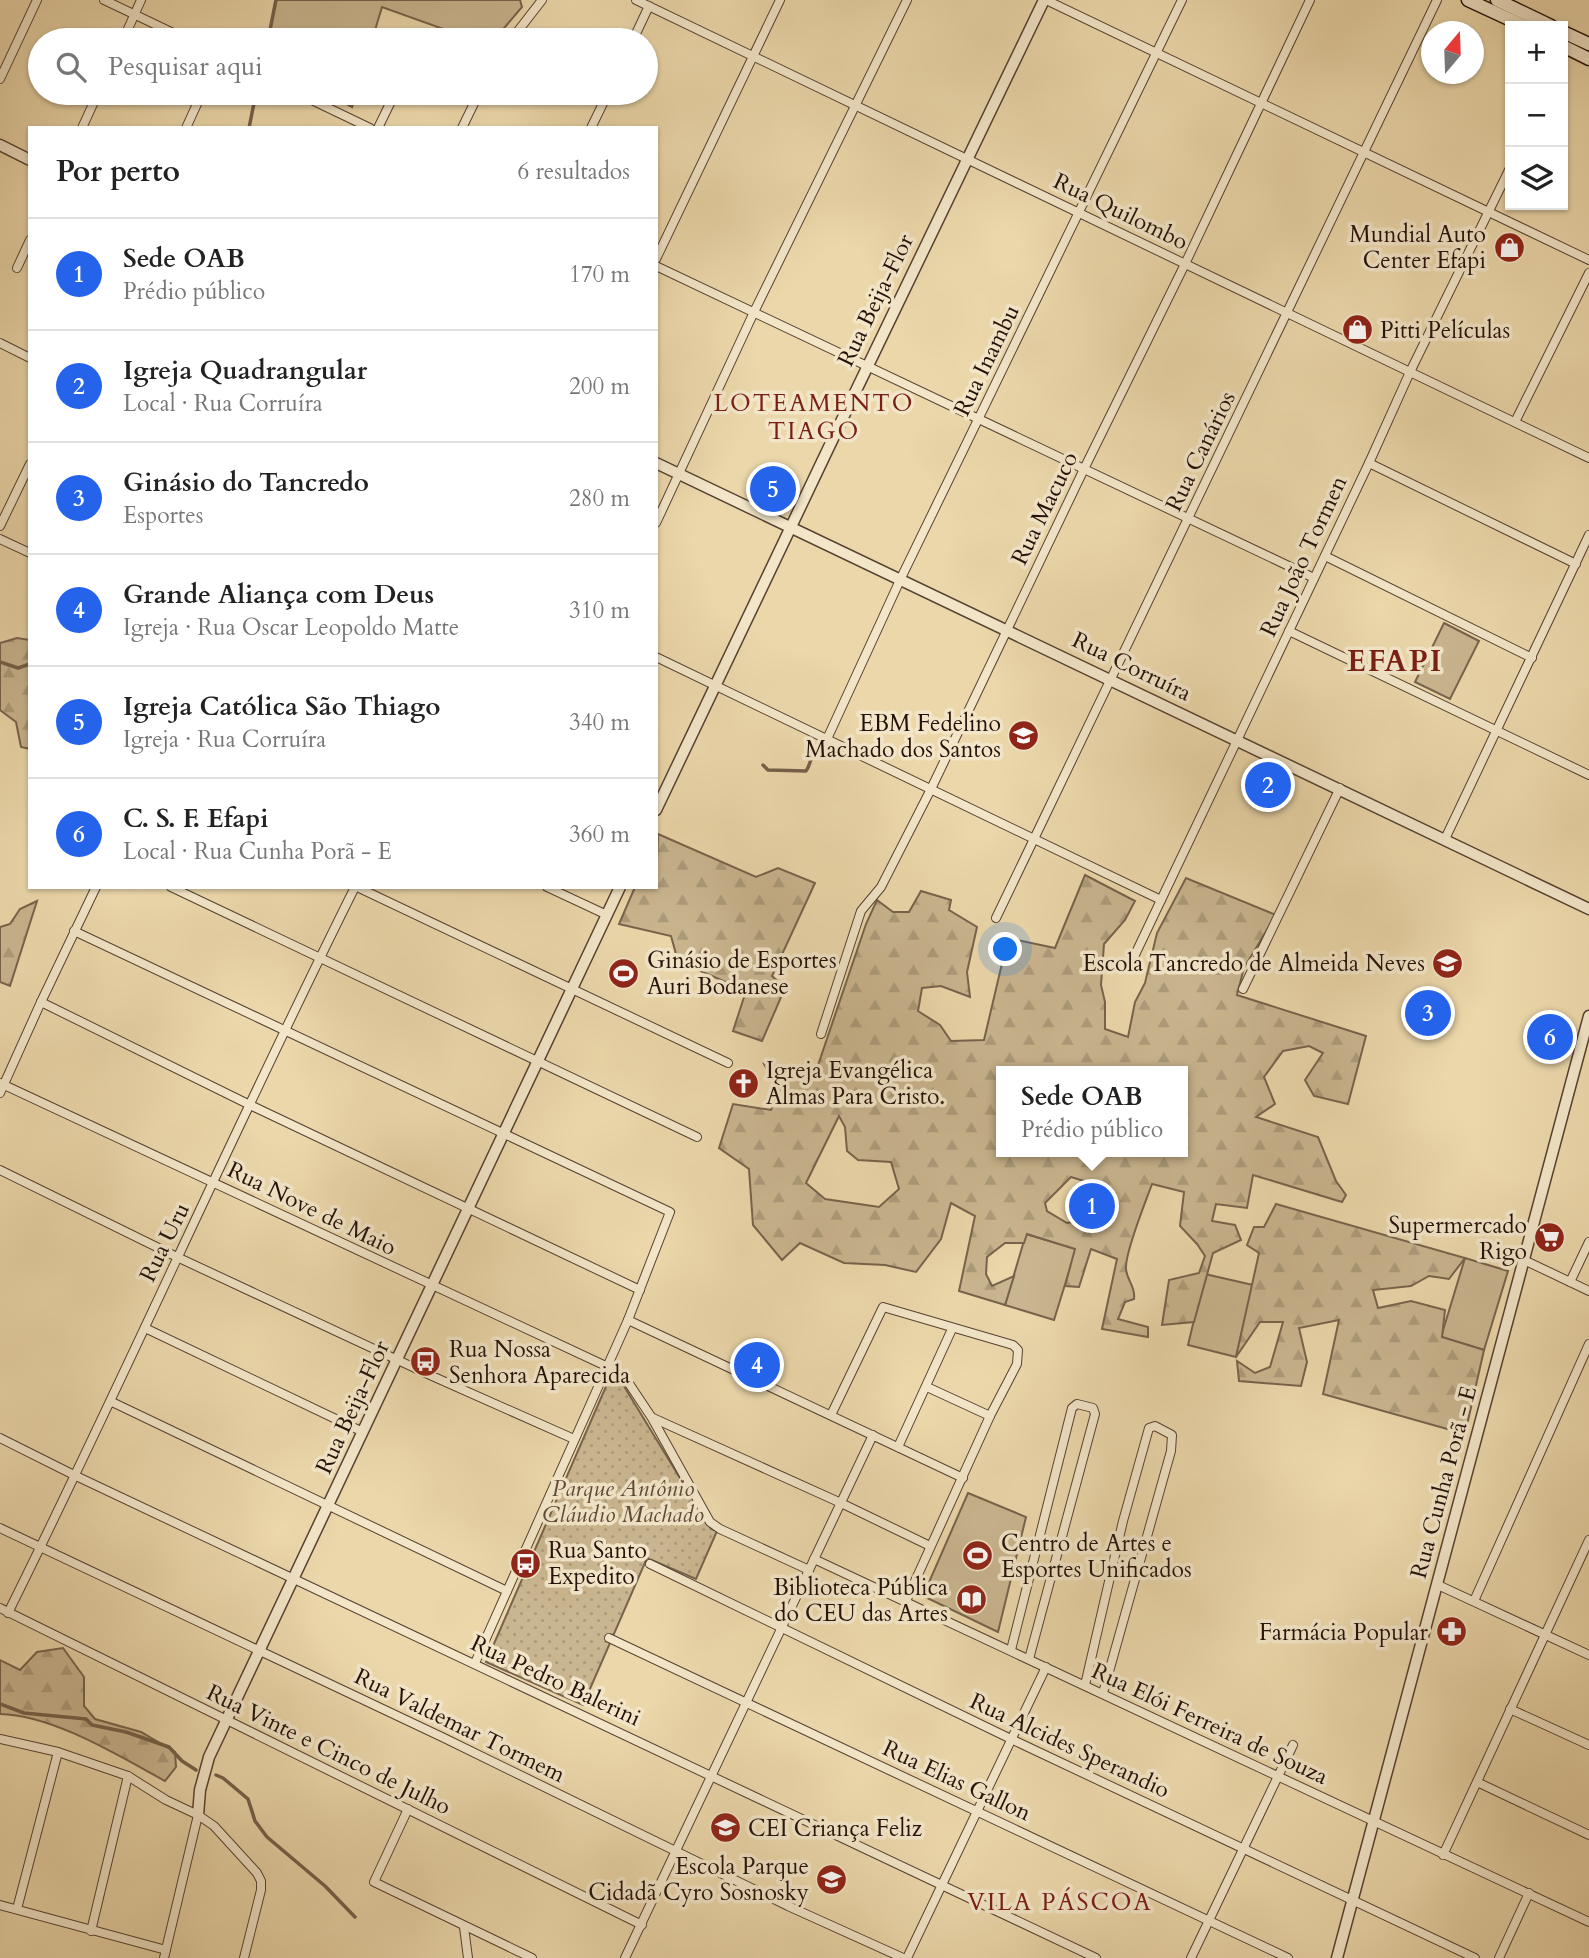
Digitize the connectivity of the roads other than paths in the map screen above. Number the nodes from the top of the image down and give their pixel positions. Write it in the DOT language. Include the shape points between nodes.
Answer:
graph roads {
  1 [pos="37,0"];
  2 [pos="104,0"];
  3 [pos="141,0"];
  4 [pos="542,0"];
  5 [pos="636,0"];
  6 [pos="780,0"];
  7 [pos="906,0"];
  8 [pos="1045,0"];
  9 [pos="1182,0"];
  10 [pos="1310,0"];
  11 [pos="1437,0"];
  12 [pos="1468,0"];
  13 [pos="1497,0"];
  14 [pos="649,6"];
  15 [pos="134,15"];
  16 [pos="1513,21"];
  17 [pos="1541,21"];
  18 [pos="128,28"];
  19 [pos="162,28"];
  20 [pos="520,28"];
  21 [pos="639,28"];
  22 [pos="1568,34"];
  23 [pos="1589,44"];
  24 [pos="1568,52"];
  25 [pos="1157,53"];
  26 [pos="753,56"];
  27 [pos="1589,59"];
  28 [pos="0,79"];
  29 [pos="1262,103"];
  30 [pos="93,105"];
  31 [pos="197,105"];
  32 [pos="322,105"];
  33 [pos="389,105"];
  34 [pos="473,105"];
  35 [pos="602,105"];
  36 [pos="855,105"];
  37 [pos="83,126"];
  38 [pos="187,126"];
  39 [pos="366,126"];
  40 [pos="379,126"];
  41 [pos="463,126"];
  42 [pos="592,126"];
  43 [pos="0,145"];
  44 [pos="1364,152"];
  45 [pos="28,158"];
  46 [pos="968,159"];
  47 [pos="1505,178"];
  48 [pos="1489,212"];
  49 [pos="1080,213"];
  50 [pos="28,244"];
  51 [pos="658,255"];
  52 [pos="1589,260"];
  53 [pos="1185,264"];
  54 [pos="658,267"];
  55 [pos="17,268"];
  56 [pos="1589,273"];
  57 [pos="754,312"];
  58 [pos="1288,313"];
  59 [pos="0,343"];
  60 [pos="28,357"];
  61 [pos="866,365"];
  62 [pos="1409,372"];
  63 [pos="979,419"];
  64 [pos="1515,422"];
  65 [pos="1589,458"];
  66 [pos="1369,463"];
  67 [pos="658,464"];
  68 [pos="28,468"];
  69 [pos="1084,468"];
  70 [pos="679,474"];
  71 [pos="658,519"];
  72 [pos="1189,519"];
  73 [pos="0,526"];
  74 [pos="792,526"];
  75 [pos="1589,535"];
  76 [pos="0,539"];
  77 [pos="28,553"];
  78 [pos="1325,556"];
  79 [pos="1576,564"];
  80 [pos="901,578"];
  81 [pos="1314,578"];
  82 [pos="1006,628"];
  83 [pos="1289,631"];
  84 [pos="658,658"];
  85 [pos="1532,658"];
  86 [pos="1110,679"];
  87 [pos="715,685"];
  88 [pos="1497,731"];
  89 [pos="827,739"];
  90 [pos="1237,739"];
  91 [pos="1589,775"];
  92 [pos="1340,788"];
  93 [pos="931,789"];
  94 [pos="658,806"];
  95 [pos="1034,839"];
  96 [pos="1445,839"];
  97 [pos="95,889"];
  98 [pos="176,889"];
  99 [pos="355,889"];
  100 [pos="360,889"];
  101 [pos="551,889"];
  102 [pos="619,889"];
  103 [pos="1161,900"];
  104 [pos="1589,909"];
  105 [pos="607,915"];
  106 [pos="996,918"];
  107 [pos="74,931"];
  108 [pos="319,959"];
  109 [pos="1132,961"];
  110 [pos="572,989"];
  111 [pos="1243,989"];
  112 [pos="41,1002"];
  113 [pos="1589,1016"];
  114 [pos="286,1032"];
  115 [pos="821,1034"];
  116 [pos="539,1061"];
  117 [pos="728,1063"];
  118 [pos="1,1087"];
  119 [pos="250,1105"];
  120 [pos="504,1135"];
  121 [pos="697,1138"];
  122 [pos="0,1170"];
  123 [pos="214,1182"];
  124 [pos="470,1209"];
  125 [pos="1589,1242"];
  126 [pos="177,1257"];
  127 [pos="1524,1260"];
  128 [pos="1570,1282"];
  129 [pos="432,1287"];
  130 [pos="640,1290"];
  131 [pos="1589,1291"];
  132 [pos="628,1320"];
  133 [pos="145,1328"];
  134 [pos="952,1329"];
  135 [pos="1589,1344"];
  136 [pos="397,1360"];
  137 [pos="608,1367"];
  138 [pos="927,1387"];
  139 [pos="112,1402"];
  140 [pos="831,1415"];
  141 [pos="990,1416"];
  142 [pos="652,1418"];
  143 [pos="363,1432"];
  144 [pos="873,1435"];
  145 [pos="0,1438"];
  146 [pos="574,1439"];
  147 [pos="898,1447"];
  148 [pos="76,1476"];
  149 [pos="962,1478"];
  150 [pos="841,1503"];
  151 [pos="329,1505"];
  152 [pos="0,1528"];
  153 [pos="1589,1540"];
  154 [pos="41,1546"];
  155 [pos="930,1546"];
  156 [pos="814,1559"];
  157 [pos="1585,1561"];
  158 [pos="650,1564"];
  159 [pos="809,1570"];
  160 [pos="294,1578"];
  161 [pos="1438,1585"];
  162 [pos="507,1591"];
  163 [pos="905,1601"];
  164 [pos="1474,1601"];
  165 [pos="4,1611"];
  166 [pos="782,1627"];
  167 [pos="1545,1635"];
  168 [pos="609,1639"];
  169 [pos="260,1650"];
  170 [pos="1011,1650"];
  171 [pos="1589,1655"];
  172 [pos="1028,1659"];
  173 [pos="475,1663"];
  174 [pos="1046,1667"];
  175 [pos="1084,1685"];
  176 [pos="1102,1693"];
  177 [pos="747,1703"];
  178 [pos="1510,1709"];
  179 [pos="226,1720"];
  180 [pos="0,1739"];
  181 [pos="1011,1739"];
  182 [pos="1293,1745"];
  183 [pos="1589,1745"];
  184 [pos="58,1752"];
  185 [pos="128,1776"];
  186 [pos="712,1776"];
  187 [pos="1278,1776"];
  188 [pos="1477,1782"];
  189 [pos="408,1809"];
  190 [pos="977,1811"];
  191 [pos="198,1815"];
  192 [pos="1374,1822"];
  193 [pos="1589,1835"];
  194 [pos="1243,1848"];
  195 [pos="677,1849"];
  196 [pos="1443,1855"];
  197 [pos="942,1884"];
  198 [pos="1529,1893"];
  199 [pos="1353,1900"];
  200 [pos="0,1905"];
  201 [pos="17,1909"];
  202 [pos="1209,1920"];
  203 [pos="1589,1922"];
  204 [pos="642,1925"];
  205 [pos="464,1927"];
  206 [pos="91,1931"];
  207 [pos="165,1954"];
  208 [pos="244,1958"];
  209 [pos="468,1958"];
  210 [pos="532,1958"];
  211 [pos="625,1958"];
  212 [pos="905,1958"];
  213 [pos="1096,1958"];
  214 [pos="1191,1958"];
  215 [pos="1288,1958"];
  216 [pos="1337,1958"];
  217 [pos="1475,1958"];
  218 [pos="1499,1958"];
  1 -- 28 [label="street"];
  2 -- 15 [label="street"];
  3 -- 15 [label="street"];
  4 -- 20 [label="street"];
  5 -- 14 [label="street, Rua Quilombo"];
  6 -- 26 [label="street"];
  7 -- 36 [label="street"];
  8 -- 25 [label="street"];
  8 -- 46 [label="street, Rua Beija-Flor"];
  9 -- 25 [label="street, Rua Inambu"];
  10 -- 29 [label="street, Rua Macuco"];
  11 -- 44 [label="street, Rua Canários"];
  12 -- 16 [label="main road"];
  13 -- 17 [label="main road"];
  14 -- 21 [label="street"];
  14 -- 26 [label="street, Rua Quilombo"];
  15 -- 18 [label="street"];
  15 -- 19 [label="street"];
  22 -- 23 [label="main road"];
  24 -- 27 [label="main road"];
  25 -- 29 [label="street"];
  25 -- 49 [label="street, Rua Inambu"];
  26 -- 36 [label="street, Rua Quilombo"];
  26 -- 51 [label="street"];
  29 -- 44 [label="street"];
  29 -- 53 [label="street, Rua Macuco"];
  30 -- 37 [label="street"];
  31 -- 38 [label="street"];
  32 -- 39 [label="street"];
  33 -- 40 [label="street"];
  34 -- 41 [label="street"];
  35 -- 42 [label="street"];
  36 -- 46 [label="street, Rua Quilombo"];
  36 -- 57 [label="street"];
  43 -- 45 [label="street"];
  44 -- 48 [label="street"];
  44 -- 58 [label="street, Rua Canários"];
  46 -- 49 [label="street, Rua Quilombo"];
  46 -- 61 [label="street, Rua Beija-Flor"];
  47 -- 48 [label="street, Rua João Tormen"];
  48 -- 52 [label="street"];
  48 -- 62 [label="street, Rua João Tormen"];
  49 -- 53 [label="street, Rua Quilombo"];
  49 -- 63 [label="street, Rua Inambu"];
  50 -- 55 [label="street"];
  53 -- 58 [label="street, Rua Quilombo"];
  53 -- 69 [label="street, Rua Macuco"];
  54 -- 57 [label="street"];
  56 -- 64 [label="street"];
  57 -- 61 [label="street"];
  57 -- 70 [label="street"];
  58 -- 62 [label="street, Rua Quilombo"];
  58 -- 72 [label="street, Rua Canários"];
  59 -- 60 [label="street"];
  61 -- 63 [label="street"];
  61 -- 74 [label="street, Rua Beija-Flor"];
  62 -- 64 [label="street, Rua Quilombo"];
  62 -- 66 [label="street, Rua João Tormen"];
  63 -- 69 [label="street"];
  63 -- 80 [label="street, Rua Inambu"];
  64 -- 65 [label="street, Rua Quilombo"];
  66 -- 78 [label="street, Rua João Tormen"];
  66 -- 79 [label="street"];
  67 -- 70 [label="street, Rua Corruíra"];
  68 -- 73 [label="street"];
  69 -- 72 [label="street"];
  69 -- 82 [label="street, Rua Macuco"];
  70 -- 71 [label="street"];
  70 -- 74 [label="street, Rua Corruíra"];
  72 -- 81 [label="street"];
  72 -- 86 [label="street, Rua Canários"];
  74 -- 80 [label="street, Rua Corruíra"];
  74 -- 87 [label="street, Rua Beija-Flor"];
  75 -- 79 [label="street"];
  76 -- 77 [label="street"];
  78 -- 81 [label="street, Rua João Tormen"];
  78 -- 85 [label="street"];
  79 -- 85 [label="street"];
  80 -- 82 [label="street, Rua Corruíra"];
  80 -- 89 [label="street, Rua Inambu"];
  81 -- 83 [label="street, Rua João Tormen"];
  82 -- 86 [label="street, Rua Corruíra"];
  82 -- 93 [label="street, Rua Macuco"];
  83 -- 88 [label="street"];
  83 -- 90 [label="street, Rua João Tormen"];
  84 -- 87 [label="street"];
  85 -- 88 [label="street"];
  86 -- 90 [label="street, Rua Corruíra"];
  86 -- 95 [label="street, Rua Canários"];
  87 -- 89 [label="street"];
  87 -- 94 [label="street, Rua Beija-Flor"];
  88 -- 91 [label="street"];
  88 -- 96 [label="street"];
  89 -- 93 [label="street"];
  90 -- 92 [label="street, Rua Corruíra"];
  90 -- 103 [label="street, Rua João Tormen"];
  92 -- 96 [label="street, Rua Corruíra"];
  92 -- 111 [label="street"];
  93 -- 95 [label="street"];
  93 -- 115 [label="street, Rua Macuco" via="881,887 861,911"];
  95 -- 103 [label="street"];
  95 -- 106 [label="street, Rua Canários"];
  96 -- 104 [label="street, Rua Corruíra"];
  97 -- 107 [label="street"];
  98 -- 108 [label="street"];
  99 -- 108 [label="street, Rua Uru"];
  100 -- 110 [label="street"];
  101 -- 105 [label="street"];
  102 -- 105 [label="street, Rua Beija-Flor"];
  103 -- 109 [label="street, Rua João Tormen"];
  105 -- 110 [label="street, Rua Beija-Flor"];
  107 -- 112 [label="street"];
  107 -- 114 [label="street"];
  108 -- 114 [label="street, Rua Uru"];
  108 -- 116 [label="street"];
  110 -- 116 [label="street, Rua Beija-Flor"];
  110 -- 117 [label="street"];
  112 -- 118 [label="street"];
  112 -- 119 [label="street"];
  113 -- 127 [label="street, Rua Cunha Porã - E"];
  114 -- 119 [label="street, Rua Uru"];
  114 -- 120 [label="street"];
  116 -- 120 [label="street, Rua Beija-Flor"];
  116 -- 121 [label="street"];
  118 -- 123 [label="street, Rua Nove de Maio"];
  119 -- 123 [label="street, Rua Uru"];
  119 -- 124 [label="street"];
  120 -- 124 [label="street, Rua Beija-Flor"];
  120 -- 130 [label="street" via="670,1212"];
  122 -- 126 [label="street"];
  123 -- 126 [label="street, Rua Uru"];
  123 -- 129 [label="street, Rua Nove de Maio"];
  124 -- 129 [label="street, Rua Beija-Flor"];
  124 -- 130 [label="street"];
  125 -- 128 [label="street"];
  126 -- 133 [label="street, Rua Uru"];
  126 -- 136 [label="street"];
  127 -- 128 [label="street"];
  127 -- 161 [label="street, Rua Cunha Porã - E"];
  128 -- 131 [label="street"];
  129 -- 136 [label="street, Rua Beija-Flor"];
  129 -- 137 [label="street, Rua Nove de Maio"];
  130 -- 132 [label="street"];
  132 -- 137 [label="street"];
  132 -- 140 [label="street"];
  133 -- 139 [label="street, Rua Uru"];
  133 -- 143 [label="street"];
  134 -- 138 [label="street"];
  134 -- 140 [label="street" via="883,1307"];
  134 -- 141 [label="street" via="1018,1350 1017,1364"];
  135 -- 164 [label="street"];
  136 -- 143 [label="street, Rua Beija-Flor"];
  136 -- 146 [label="street"];
  137 -- 142 [label="street, Rua Nove de Maio" via="626,1379"];
  137 -- 146 [label="street"];
  138 -- 141 [label="street"];
  138 -- 147 [label="street"];
  139 -- 148 [label="street, Rua Uru"];
  139 -- 151 [label="street"];
  140 -- 144 [label="street"];
  141 -- 149 [label="street"];
  142 -- 150 [label="street"];
  142 -- 159 [label="street, Rua Nove de Maio" via="710,1522"];
  143 -- 151 [label="street, Rua Beija-Flor"];
  144 -- 147 [label="street"];
  144 -- 150 [label="street"];
  145 -- 148 [label="street, Rua Pedro Balerini"];
  146 -- 162 [label="street"];
  147 -- 149 [label="street"];
  148 -- 154 [label="street, Rua Uru"];
  148 -- 160 [label="street, Rua Pedro Balerini"];
  149 -- 155 [label="street"];
  150 -- 155 [label="street"];
  150 -- 156 [label="street"];
  151 -- 160 [label="street, Rua Beija-Flor"];
  151 -- 162 [label="street"];
  152 -- 154 [label="street, Rua Valdemar Tormem"];
  153 -- 157 [label="street"];
  154 -- 165 [label="street, Rua Uru"];
  154 -- 169 [label="street, Rua Valdemar Tormem"];
  155 -- 163 [label="street"];
  156 -- 159 [label="street"];
  156 -- 163 [label="street, Rua Elói Ferreira de Souza"];
  157 -- 167 [label="street"];
  158 -- 166 [label="street, Rua Alcides Sperandio"];
  159 -- 166 [label="street"];
  160 -- 169 [label="street, Rua Beija-Flor"];
  160 -- 173 [label="street, Rua Pedro Balerini"];
  161 -- 164 [label="street"];
  161 -- 192 [label="street, Rua Cunha Porã - E"];
  162 -- 173 [label="street"];
  163 -- 170 [label="street, Rua Elói Ferreira de Souza"];
  164 -- 167 [label="street"];
  165 -- 179 [label="street, Rua Vinte e Cinco de Julho"];
  166 -- 177 [label="street"];
  166 -- 181 [label="street, Rua Alcides Sperandio"];
  167 -- 171 [label="street"];
  167 -- 178 [label="street"];
  168 -- 177 [label="street, Rua Elias Gallon"];
  169 -- 179 [label="street, Rua Beija-Flor"];
  169 -- 195 [label="street, Rua Valdemar Tormem"];
  170 -- 172 [label="street, Rua Elói Ferreira de Souza"];
  170 -- 172 [label="street" via="1072,1408 1077,1404 1093,1408"];
  172 -- 174 [label="street, Rua Elói Ferreira de Souza"];
  173 -- 186 [label="street, Rua Pedro Balerini"];
  174 -- 175 [label="street, Rua Elói Ferreira de Souza"];
  174 -- 181 [label="street"];
  175 -- 176 [label="street, Rua Elói Ferreira de Souza"];
  175 -- 176 [label="street" via="1123,1521 1149,1428 1155,1426 1172,1435 1171,1451"];
  176 -- 187 [label="street, Rua Elói Ferreira de Souza"];
  177 -- 186 [label="street"];
  177 -- 190 [label="street, Rua Elias Gallon"];
  178 -- 183 [label="street"];
  178 -- 188 [label="street"];
  179 -- 189 [label="street, Rua Vinte e Cinco de Julho"];
  179 -- 191 [label="street, Rua Beija-Flor" via="209,1757"];
  180 -- 184 [label="street"];
  181 -- 190 [label="street"];
  181 -- 194 [label="street, Rua Alcides Sperandio"];
  182 -- 187 [label="street"];
  184 -- 185 [label="street"];
  184 -- 201 [label="street"];
  185 -- 191 [label="street"];
  185 -- 206 [label="street"];
  186 -- 195 [label="street"];
  186 -- 197 [label="street, Rua Pedro Balerini"];
  187 -- 192 [label="street, Rua Elói Ferreira de Souza"];
  187 -- 194 [label="street"];
  188 -- 193 [label="street"];
  188 -- 196 [label="street"];
  189 -- 204 [label="street, Rua Vinte e Cinco de Julho"];
  189 -- 205 [label="street" via="374,1882"];
  190 -- 197 [label="street"];
  190 -- 202 [label="street, Rua Elias Gallon"];
  191 -- 207 [label="street, Rua Beija-Flor"];
  191 -- 208 [label="street" via="215,1826 261,1881"];
  192 -- 196 [label="street, Rua Elói Ferreira de Souza"];
  192 -- 199 [label="street, Rua Cunha Porã - E"];
  194 -- 199 [label="street, Rua Alcides Sperandio"];
  194 -- 202 [label="street"];
  195 -- 204 [label="street"];
  195 -- 212 [label="street, Rua Valdemar Tormem" via="788,1906"];
  196 -- 198 [label="street, Rua Elói Ferreira de Souza"];
  197 -- 212 [label="street"];
  197 -- 213 [label="street, Rua Pedro Balerini"];
  198 -- 203 [label="street, Rua Elói Ferreira de Souza"];
  198 -- 218 [label="street"];
  199 -- 216 [label="street, Rua Cunha Porã - E"];
  199 -- 217 [label="street, Rua Alcides Sperandio"];
  200 -- 201 [label="street"];
  201 -- 206 [label="street"];
  202 -- 214 [label="street"];
  202 -- 215 [label="street, Rua Elias Gallon"];
  204 -- 211 [label="street"];
  205 -- 209 [label="street"];
  205 -- 210 [label="street"];
  206 -- 207 [label="street"];
}
